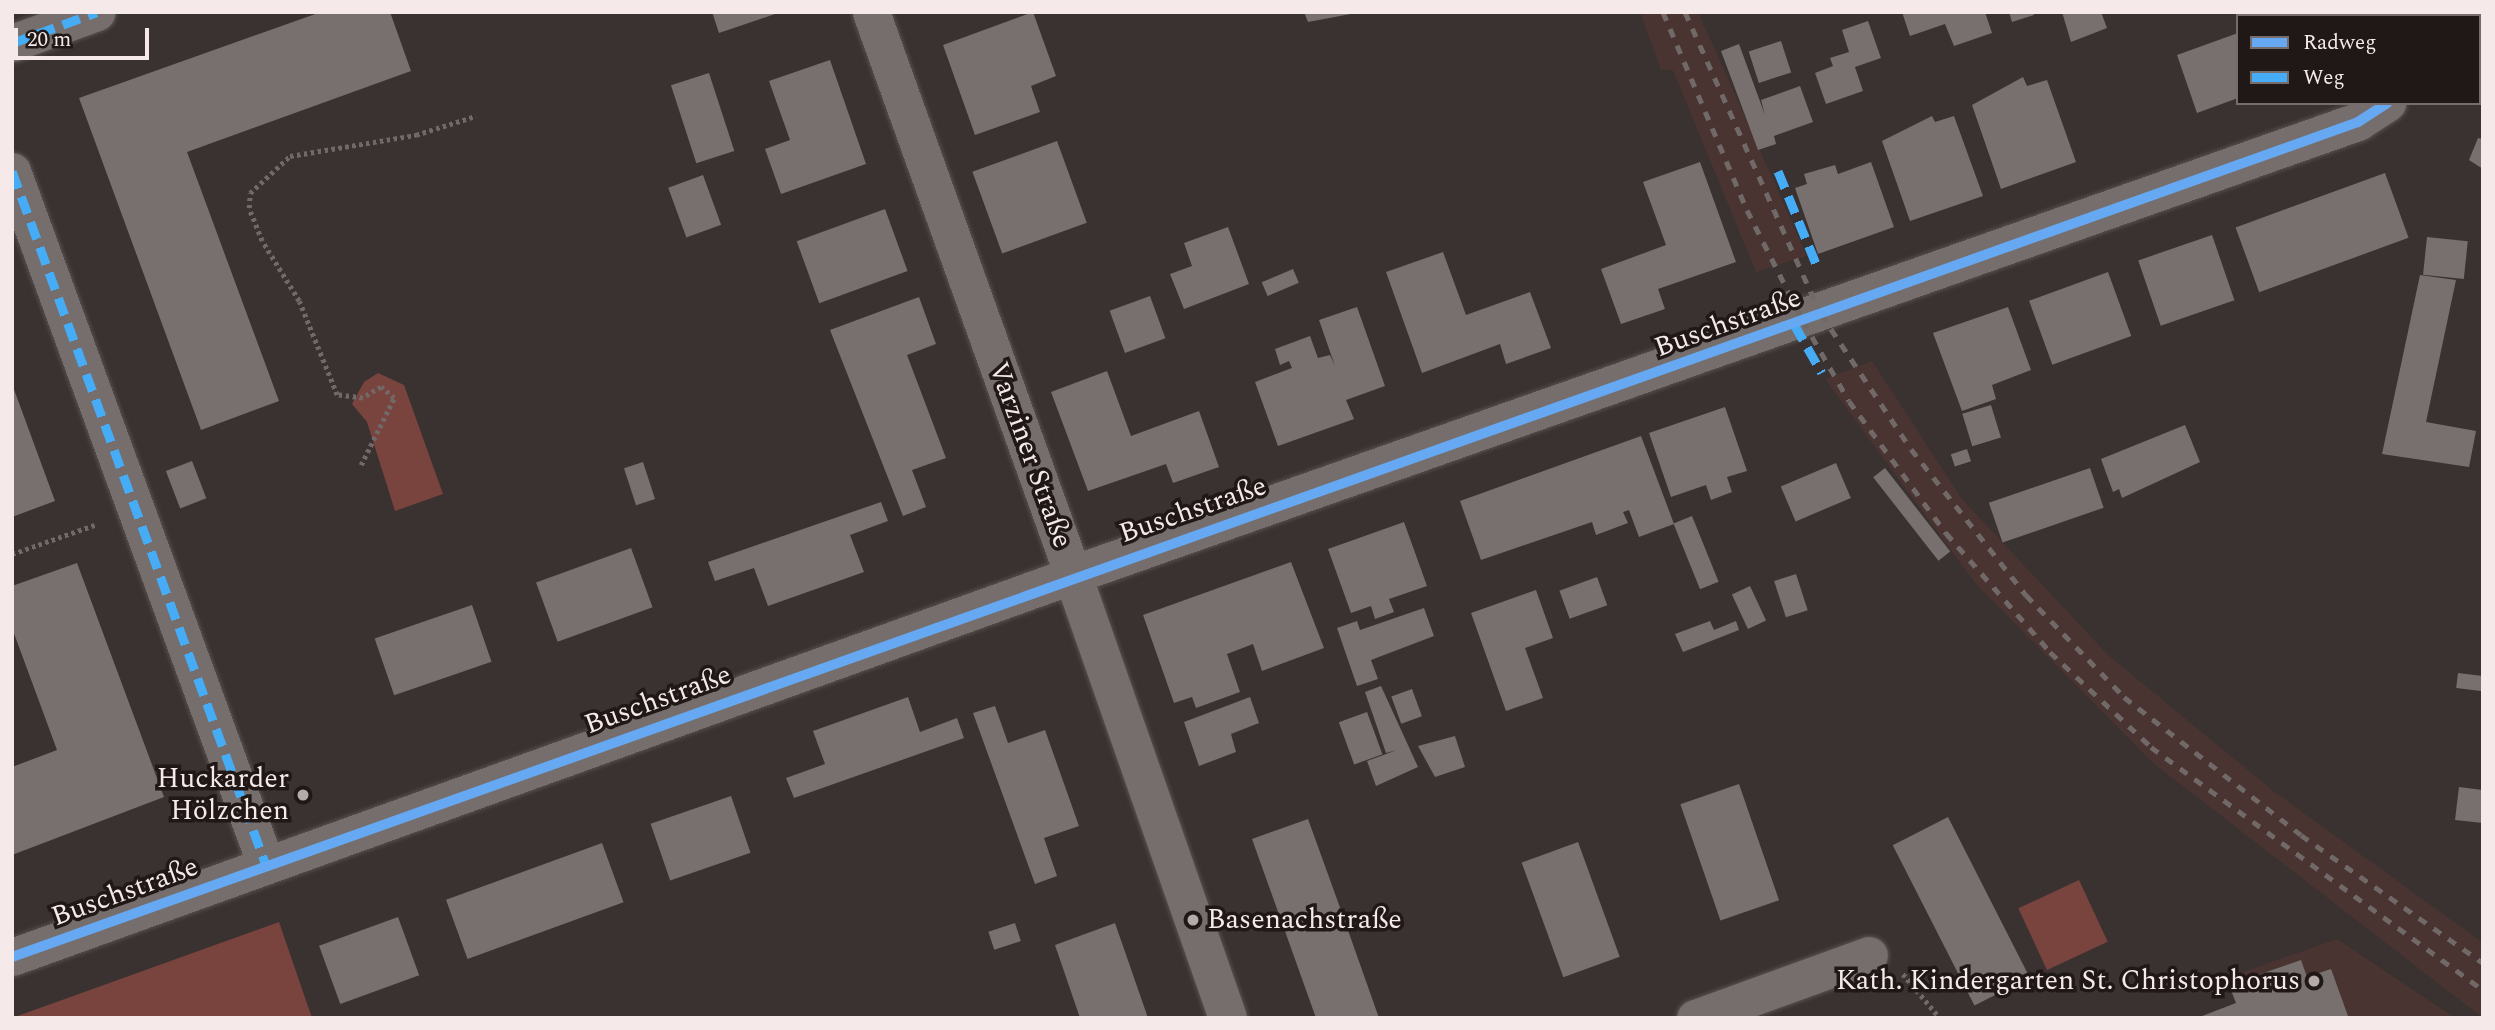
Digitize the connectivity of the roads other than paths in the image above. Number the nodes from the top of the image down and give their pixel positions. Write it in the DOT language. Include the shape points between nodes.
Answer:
graph roads {
  1 [pos="97,12"];
  2 [pos="870,12"];
  3 [pos="12,43"];
  4 [pos="2384,105"];
  5 [pos="12,171"];
  6 [pos="1073,575"];
  7 [pos="266,865"];
  8 [pos="1869,955"];
  9 [pos="12,957"];
  10 [pos="1228,1018"];
  11 [pos="1695,1018"];
  1 -- 3 [label="street"];
  2 -- 6 [label="street, Varziner Straße"];
  4 -- 6 [label="street, Buschstraße" via="2358,122"];
  5 -- 7 [label="street"];
  6 -- 7 [label="street, Buschstraße"];
  6 -- 10 [label="street, Varziner Straße"];
  7 -- 9 [label="street, Buschstraße"];
  8 -- 11 [label="street"];
}
